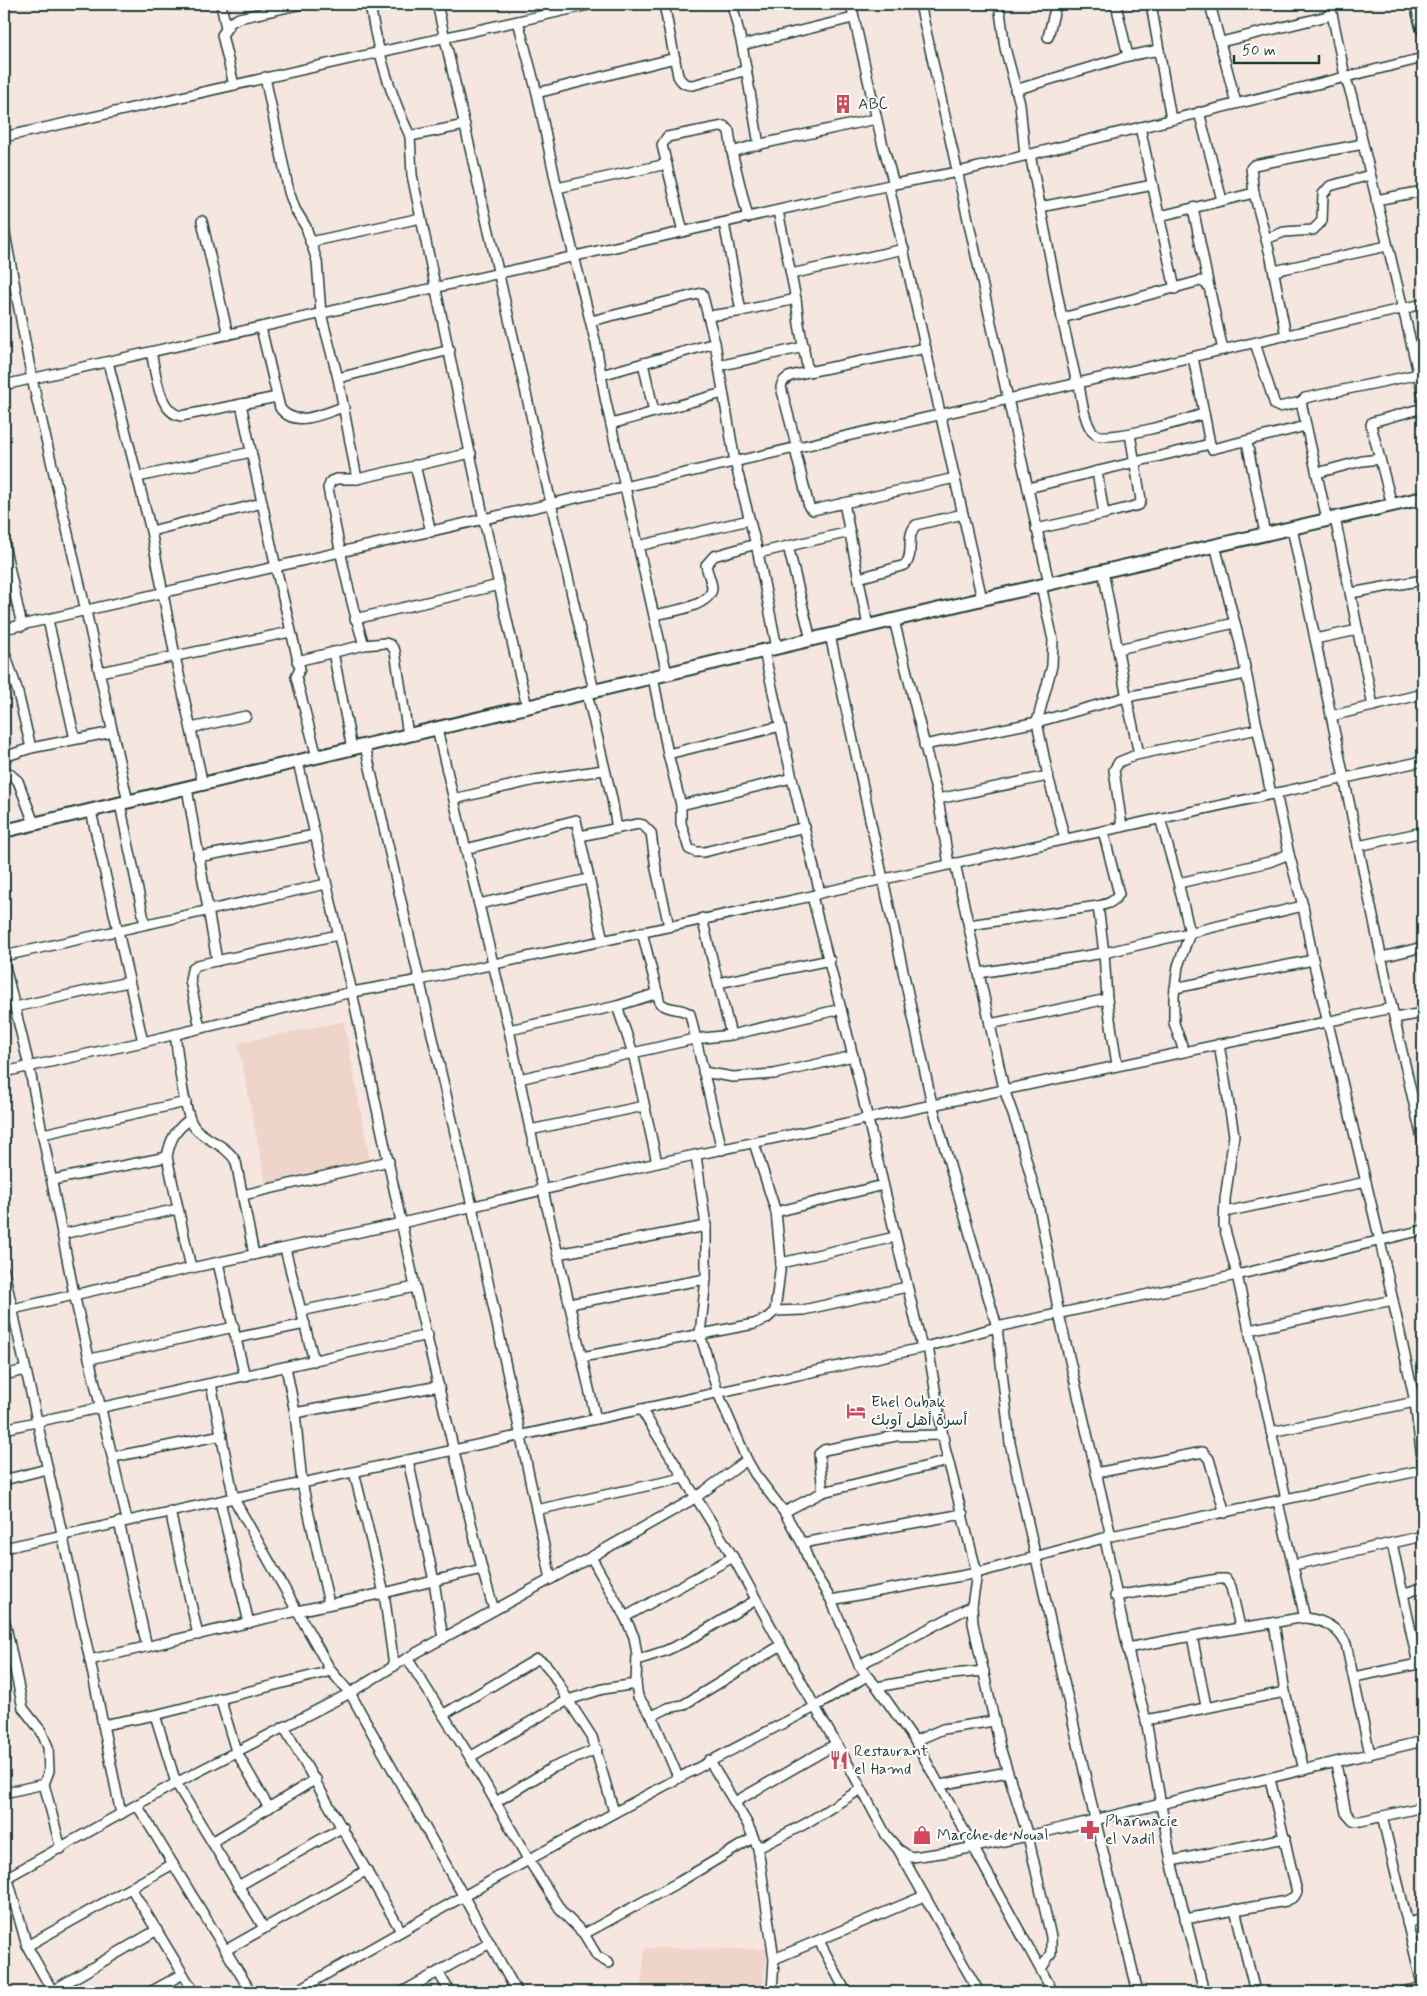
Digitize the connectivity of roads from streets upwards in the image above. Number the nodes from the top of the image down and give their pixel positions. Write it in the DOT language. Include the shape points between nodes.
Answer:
graph roads {
  1 [pos="221,4"];
  2 [pos="302,4"];
  3 [pos="370,4"];
  4 [pos="438,4"];
  5 [pos="593,4"];
  6 [pos="664,4"];
  7 [pos="732,4"];
  8 [pos="850,4"];
  9 [pos="920,4"];
  10 [pos="999,4"];
  11 [pos="1058,4"];
  12 [pos="1116,4"];
  13 [pos="1151,4"];
  14 [pos="1210,4"];
  15 [pos="1330,4"];
  16 [pos="1418,4"];
  17 [pos="575,6"];
  18 [pos="1332,15"];
  19 [pos="853,18"];
  20 [pos="518,21"];
  21 [pos="226,28"];
  22 [pos="1423,29"];
  23 [pos="445,37"];
  24 [pos="1048,37"];
  25 [pos="1221,42"];
  26 [pos="742,45"];
  27 [pos="1159,50"];
  28 [pos="379,52"];
  29 [pos="1128,56"];
  30 [pos="675,58"];
  31 [pos="1423,58"];
  32 [pos="747,70"];
  33 [pos="1345,76"];
  34 [pos="266,78"];
  35 [pos="234,84"];
  36 [pos="1015,90"];
  37 [pos="537,93"];
  38 [pos="1236,103"];
  39 [pos="1199,112"];
  40 [pos="876,118"];
  41 [pos="1171,119"];
  42 [pos="465,125"];
  43 [pos="1140,127"];
  44 [pos="410,136"];
  45 [pos="4,137"];
  46 [pos="1363,144"];
  47 [pos="759,145"];
  48 [pos="732,152"];
  49 [pos="1027,155"];
  50 [pos="667,164"];
  51 [pos="958,172"];
  52 [pos="1370,175"];
  53 [pos="892,185"];
  54 [pos="1153,185"];
  55 [pos="558,188"];
  56 [pos="1423,191"];
  57 [pos="1254,193"];
  58 [pos="1222,200"];
  59 [pos="1376,200"];
  60 [pos="1040,207"];
  61 [pos="1193,208"];
  62 [pos="778,211"];
  63 [pos="1160,216"];
  64 [pos="421,218"];
  65 [pos="748,218"];
  66 [pos="202,221"];
  67 [pos="724,223"];
  68 [pos="4,228"];
  69 [pos="683,232"];
  70 [pos="1266,238"];
  71 [pos="310,242"];
  72 [pos="1387,246"];
  73 [pos="904,249"];
  74 [pos="574,257"];
  75 [pos="1274,271"];
  76 [pos="499,274"];
  77 [pos="791,274"];
  78 [pos="1209,287"];
  79 [pos="437,288"];
  80 [pos="1175,289"];
  81 [pos="796,299"];
  82 [pos="1423,304"];
  83 [pos="1404,309"];
  84 [pos="741,311"];
  85 [pos="322,314"];
  86 [pos="708,316"];
  87 [pos="1062,318"];
  88 [pos="591,321"];
  89 [pos="261,328"];
  90 [pos="228,335"];
  91 [pos="1286,336"];
  92 [pos="715,343"];
  93 [pos="1255,343"];
  94 [pos="804,347"];
  95 [pos="926,348"];
  96 [pos="450,350"];
  97 [pos="1223,350"];
  98 [pos="151,352"];
  99 [pos="1192,357"];
  100 [pos="108,362"];
  101 [pos="643,363"];
  102 [pos="718,366"];
  103 [pos="808,372"];
  104 [pos="1419,374"];
  105 [pos="601,375"];
  106 [pos="338,378"];
  107 [pos="32,379"];
  108 [pos="1078,384"];
  109 [pos="4,385"];
  110 [pos="723,393"];
  111 [pos="1423,395"];
  112 [pos="277,397"];
  113 [pos="1008,400"];
  114 [pos="1301,402"];
  115 [pos="241,404"];
  116 [pos="344,407"];
  117 [pos="1423,408"];
  118 [pos="654,412"];
  119 [pos="1204,413"];
  120 [pos="941,415"];
  121 [pos="611,424"];
  122 [pos="1306,426"];
  123 [pos="1130,434"];
  124 [pos="1247,442"];
  125 [pos="1210,444"];
  126 [pos="796,448"];
  127 [pos="251,452"];
  128 [pos="471,453"];
  129 [pos="1380,459"];
  130 [pos="735,462"];
  131 [pos="1136,462"];
  132 [pos="415,465"];
  133 [pos="1097,471"];
  134 [pos="1317,473"];
  135 [pos="138,477"];
  136 [pos="955,478"];
  137 [pos="357,479"];
  138 [pos="626,488"];
  139 [pos="1028,488"];
  140 [pos="1423,498"];
  141 [pos="262,503"];
  142 [pos="844,504"];
  143 [pos="551,505"];
  144 [pos="1392,505"];
  145 [pos="963,514"];
  146 [pos="1104,514"];
  147 [pos="1331,519"];
  148 [pos="484,520"];
  149 [pos="749,520"];
  150 [pos="1292,528"];
  151 [pos="1036,529"];
  152 [pos="150,531"];
  153 [pos="431,532"];
  154 [pos="850,532"];
  155 [pos="1265,534"];
  156 [pos="4,544"];
  157 [pos="1215,545"];
  158 [pos="638,546"];
  159 [pos="788,546"];
  160 [pos="757,549"];
  161 [pos="340,553"];
  162 [pos="5,560"];
  163 [pos="276,568"];
  164 [pos="1104,571"];
  165 [pos="859,578"];
  166 [pos="1423,580"];
  167 [pos="1045,584"];
  168 [pos="499,585"];
  169 [pos="164,594"];
  170 [pos="1350,594"];
  171 [pos="982,599"];
  172 [pos="86,612"];
  173 [pos="654,615"];
  174 [pos="356,619"];
  175 [pos="48,620"];
  176 [pos="894,620"];
  177 [pos="1235,623"];
  178 [pos="22,626"];
  179 [pos="868,626"];
  180 [pos="4,629"];
  181 [pos="1358,630"];
  182 [pos="290,632"];
  183 [pos="830,636"];
  184 [pos="1315,639"];
  185 [pos="811,640"];
  186 [pos="364,645"];
  187 [pos="777,648"];
  188 [pos="1118,649"];
  189 [pos="4,650"];
  190 [pos="764,651"];
  191 [pos="333,652"];
  192 [pos="175,656"];
  193 [pos="297,662"];
  194 [pos="100,672"];
  195 [pos="667,674"];
  196 [pos="1246,674"];
  197 [pos="653,678"];
  198 [pos="590,692"];
  199 [pos="1423,694"];
  200 [pos="1126,697"];
  201 [pos="1373,706"];
  202 [pos="527,707"];
  203 [pos="246,716"];
  204 [pos="1331,716"];
  205 [pos="1037,722"];
  206 [pos="781,726"];
  207 [pos="191,728"];
  208 [pos="438,729"];
  209 [pos="1258,729"];
  210 [pos="113,732"];
  211 [pos="408,735"];
  212 [pos="75,738"];
  213 [pos="924,745"];
  214 [pos="365,746"];
  215 [pos="30,748"];
  216 [pos="352,749"];
  217 [pos="668,754"];
  218 [pos="1140,754"];
  219 [pos="4,757"];
  220 [pos="317,757"];
  221 [pos="1423,761"];
  222 [pos="298,762"];
  223 [pos="4,769"];
  224 [pos="604,770"];
  225 [pos="1048,776"];
  226 [pos="792,778"];
  227 [pos="1344,778"];
  228 [pos="203,784"];
  229 [pos="187,788"];
  230 [pos="1274,793"];
  231 [pos="454,799"];
  232 [pos="938,799"];
  233 [pos="124,803"];
  234 [pos="681,804"];
  235 [pos="91,811"];
  236 [pos="1160,818"];
  237 [pos="34,823"];
  238 [pos="1122,827"];
  239 [pos="616,828"];
  240 [pos="805,828"];
  241 [pos="4,831"];
  242 [pos="1103,831"];
  243 [pos="1423,833"];
  244 [pos="315,835"];
  245 [pos="580,836"];
  246 [pos="1065,839"];
  247 [pos="1358,846"];
  248 [pos="466,849"];
  249 [pos="1289,854"];
  250 [pos="198,856"];
  251 [pos="952,864"];
  252 [pos="588,879"];
  253 [pos="883,879"];
  254 [pos="1179,883"];
  255 [pos="326,884"];
  256 [pos="816,894"];
  257 [pos="479,904"];
  258 [pos="1098,906"];
  259 [pos="1303,906"];
  260 [pos="208,910"];
  261 [pos="702,918"];
  262 [pos="145,924"];
  263 [pos="969,925"];
  264 [pos="669,926"];
  265 [pos="117,930"];
  266 [pos="642,932"];
  267 [pos="1190,933"];
  268 [pos="338,935"];
  269 [pos="603,940"];
  270 [pos="1423,947"];
  271 [pos="1104,953"];
  272 [pos="4,956"];
  273 [pos="1382,957"];
  274 [pos="830,960"];
  275 [pos="1313,960"];
  276 [pos="217,961"];
  277 [pos="4,962"];
  278 [pos="494,964"];
  279 [pos="979,973"];
  280 [pos="420,980"];
  281 [pos="128,982"];
  282 [pos="718,983"];
  283 [pos="1175,988"];
  284 [pos="352,992"];
  285 [pos="658,993"];
  286 [pos="1107,999"];
  287 [pos="617,1006"];
  288 [pos="15,1007"];
  289 [pos="1392,1008"];
  290 [pos="841,1009"];
  291 [pos="1423,1013"];
  292 [pos="1395,1018"];
  293 [pos="1328,1021"];
  294 [pos="990,1024"];
  295 [pos="200,1028"];
  296 [pos="509,1030"];
  297 [pos="175,1034"];
  298 [pos="731,1035"];
  299 [pos="694,1039"];
  300 [pos="142,1042"];
  301 [pos="1219,1044"];
  302 [pos="1184,1052"];
  303 [pos="633,1053"];
  304 [pos="853,1056"];
  305 [pos="1117,1065"];
  306 [pos="29,1066"];
  307 [pos="4,1072"];
  308 [pos="703,1072"];
  309 [pos="519,1079"];
  310 [pos="1004,1089"];
  311 [pos="186,1102"];
  312 [pos="932,1104"];
  313 [pos="644,1106"];
  314 [pos="867,1118"];
  315 [pos="189,1120"];
  316 [pos="530,1130"];
  317 [pos="43,1134"];
  318 [pos="754,1143"];
  319 [pos="1423,1143"];
  320 [pos="722,1150"];
  321 [pos="696,1156"];
  322 [pos="167,1157"];
  323 [pos="388,1161"];
  324 [pos="657,1163"];
  325 [pos="52,1180"];
  326 [pos="1366,1182"];
  327 [pos="883,1185"];
  328 [pos="543,1190"];
  329 [pos="243,1195"];
  330 [pos="472,1206"];
  331 [pos="178,1209"];
  332 [pos="776,1212"];
  333 [pos="1225,1212"];
  334 [pos="402,1223"];
  335 [pos="706,1226"];
  336 [pos="1423,1230"];
  337 [pos="62,1234"];
  338 [pos="895,1237"];
  339 [pos="1380,1241"];
  340 [pos="285,1249"];
  341 [pos="558,1254"];
  342 [pos="254,1255"];
  343 [pos="218,1263"];
  344 [pos="781,1263"];
  345 [pos="191,1268"];
  346 [pos="4,1271"];
  347 [pos="1237,1275"];
  348 [pos="706,1279"];
  349 [pos="415,1287"];
  350 [pos="907,1287"];
  351 [pos="74,1294"];
  352 [pos="1393,1300"];
  353 [pos="569,1304"];
  354 [pos="8,1310"];
  355 [pos="301,1311"];
  356 [pos="775,1311"];
  357 [pos="1059,1314"];
  358 [pos="305,1324"];
  359 [pos="234,1327"];
  360 [pos="997,1327"];
  361 [pos="1249,1330"];
  362 [pos="700,1334"];
  363 [pos="428,1335"];
  364 [pos="236,1338"];
  365 [pos="925,1347"];
  366 [pos="582,1357"];
  367 [pos="90,1359"];
  368 [pos="314,1361"];
  369 [pos="286,1367"];
  370 [pos="25,1370"];
  371 [pos="4,1375"];
  372 [pos="245,1377"];
  373 [pos="211,1384"];
  374 [pos="439,1386"];
  375 [pos="718,1393"];
  376 [pos="1415,1402"];
  377 [pos="101,1408"];
  378 [pos="641,1409"];
  379 [pos="295,1413"];
  380 [pos="596,1419"];
  381 [pos="37,1422"];
  382 [pos="4,1429"];
  383 [pos="1271,1432"];
  384 [pos="222,1435"];
  385 [pos="521,1436"];
  386 [pos="942,1436"];
  387 [pos="455,1450"];
  388 [pos="113,1457"];
  389 [pos="408,1460"];
  390 [pos="747,1460"];
  391 [pos="948,1461"];
  392 [pos="1423,1468"];
  393 [pos="47,1469"];
  394 [pos="354,1472"];
  395 [pos="1096,1473"];
  396 [pos="683,1478"];
  397 [pos="4,1480"];
  398 [pos="302,1483"];
  399 [pos="823,1492"];
  400 [pos="695,1498"];
  401 [pos="234,1499"];
  402 [pos="1282,1500"];
  403 [pos="220,1501"];
  404 [pos="536,1510"];
  405 [pos="170,1511"];
  406 [pos="784,1512"];
  407 [pos="1226,1513"];
  408 [pos="963,1514"];
  409 [pos="123,1521"];
  410 [pos="61,1536"];
  411 [pos="1423,1536"];
  412 [pos="1108,1537"];
  413 [pos="802,1543"];
  414 [pos="1392,1543"];
  415 [pos="4,1548"];
  416 [pos="591,1557"];
  417 [pos="733,1557"];
  418 [pos="1035,1558"];
  419 [pos="1294,1565"];
  420 [pos="482,1570"];
  421 [pos="977,1573"];
  422 [pos="551,1579"];
  423 [pos="434,1581"];
  424 [pos="1423,1587"];
  425 [pos="384,1593"];
  426 [pos="1403,1594"];
  427 [pos="1115,1596"];
  428 [pos="756,1600"];
  429 [pos="831,1600"];
  430 [pos="329,1604"];
  431 [pos="972,1606"];
  432 [pos="494,1610"];
  433 [pos="297,1611"];
  434 [pos="4,1617"];
  435 [pos="625,1617"];
  436 [pos="1305,1618"];
  437 [pos="249,1623"];
  438 [pos="1274,1623"];
  439 [pos="1240,1627"];
  440 [pos="198,1635"];
  441 [pos="1192,1636"];
  442 [pos="443,1639"];
  443 [pos="780,1646"];
  444 [pos="147,1648"];
  445 [pos="1127,1648"];
  446 [pos="407,1658"];
  447 [pos="90,1660"];
  448 [pos="637,1660"];
  449 [pos="1421,1663"];
  450 [pos="860,1665"];
  451 [pos="394,1666"];
  452 [pos="331,1671"];
  453 [pos="984,1671"];
  454 [pos="866,1676"];
  455 [pos="1354,1677"];
  456 [pos="636,1684"];
  457 [pos="877,1687"];
  458 [pos="350,1692"];
  459 [pos="1285,1692"];
  460 [pos="220,1698"];
  461 [pos="568,1700"];
  462 [pos="1206,1706"];
  463 [pos="814,1707"];
  464 [pos="444,1714"];
  465 [pos="155,1715"];
  466 [pos="652,1716"];
  467 [pos="1146,1720"];
  468 [pos="994,1721"];
  469 [pos="103,1725"];
  470 [pos="284,1727"];
  471 [pos="915,1741"];
  472 [pos="1423,1741"];
  473 [pos="836,1744"];
  474 [pos="597,1749"];
  475 [pos="236,1751"];
  476 [pos="1370,1754"];
  477 [pos="470,1757"];
  478 [pos="709,1760"];
  479 [pos="1336,1764"];
  480 [pos="1304,1770"];
  481 [pos="1007,1772"];
  482 [pos="678,1777"];
  483 [pos="1270,1778"];
  484 [pos="316,1780"];
  485 [pos="176,1783"];
  486 [pos="44,1784"];
  487 [pos="940,1784"];
  488 [pos="861,1789"];
  489 [pos="4,1793"];
  490 [pos="496,1802"];
  491 [pos="735,1802"];
  492 [pos="1161,1803"];
  493 [pos="137,1805"];
  494 [pos="1423,1807"];
  495 [pos="269,1808"];
  496 [pos="614,1812"];
  497 [pos="121,1814"];
  498 [pos="1382,1816"];
  499 [pos="1095,1819"];
  500 [pos="343,1827"];
  501 [pos="1028,1836"];
  502 [pos="753,1838"];
  503 [pos="1285,1838"];
  504 [pos="212,1842"];
  505 [pos="758,1848"];
  506 [pos="973,1848"];
  507 [pos="61,1849"];
  508 [pos="898,1849"];
  509 [pos="528,1859"];
  510 [pos="1171,1861"];
  511 [pos="174,1864"];
  512 [pos="367,1870"];
  513 [pos="5,1878"];
  514 [pos="238,1886"];
  515 [pos="131,1888"];
  516 [pos="464,1895"];
  517 [pos="924,1896"];
  518 [pos="1235,1909"];
  519 [pos="1185,1918"];
  520 [pos="1423,1919"];
  521 [pos="1407,1923"];
  522 [pos="264,1928"];
  523 [pos="157,1930"];
  524 [pos="402,1931"];
  525 [pos="584,1934"];
  526 [pos="819,1941"];
  527 [pos="490,1943"];
  528 [pos="27,1946"];
  529 [pos="226,1950"];
  530 [pos="774,1960"];
  531 [pos="609,1963"];
  532 [pos="1041,1969"];
  533 [pos="438,1972"];
  534 [pos="183,1974"];
  535 [pos="1423,1987"];
  536 [pos="415,1989"];
  537 [pos="976,1991"];
  538 [pos="52,1992"];
  539 [pos="150,1992"];
  540 [pos="194,1992"];
  541 [pos="251,1992"];
  542 [pos="295,1992"];
  543 [pos="402,1992"];
  544 [pos="450,1992"];
  545 [pos="517,1992"];
  546 [pos="772,1992"];
  547 [pos="846,1992"];
  548 [pos="1053,1992"];
  549 [pos="1138,1992"];
  550 [pos="1204,1992"];
  551 [pos="1256,1992"];
  552 [pos="1402,1992"];
  1 -- 21 [label="street"];
  2 -- 21 [label="street" via="239,18"];
  3 -- 28 [label="street"];
  4 -- 23 [label="street"];
  5 -- 17 [label="street"];
  6 -- 30 [label="street"];
  7 -- 26 [label="street"];
  8 -- 19 [label="street"];
  9 -- 51 [label="street"];
  10 -- 36 [label="street"];
  11 -- 24 [label="street"];
  12 -- 29 [label="street"];
  13 -- 27 [label="street"];
  14 -- 25 [label="street"];
  15 -- 18 [label="street"];
  16 -- 22 [label="street"];
  17 -- 20 [label="street"];
  18 -- 25 [label="street"];
  18 -- 33 [label="street"];
  19 -- 26 [label="street"];
  19 -- 40 [label="street"];
  20 -- 23 [label="street"];
  20 -- 37 [label="street"];
  21 -- 35 [label="street" via="222,35"];
  23 -- 28 [label="street"];
  23 -- 42 [label="street"];
  25 -- 38 [label="street"];
  26 -- 32 [label="street"];
  27 -- 29 [label="street"];
  27 -- 41 [label="street"];
  28 -- 34 [label="street"];
  28 -- 44 [label="street" via="395,104"];
  29 -- 36 [label="street"];
  30 -- 32 [label="street" via="678,76 685,84 694,85"];
  30 -- 37 [label="street"];
  31 -- 33 [label="street"];
  32 -- 47 [label="street"];
  33 -- 38 [label="street"];
  33 -- 46 [label="street"];
  34 -- 35 [label="street"];
  34 -- 71 [label="street" via="289,192"];
  35 -- 45 [label="street"];
  36 -- 49 [label="street"];
  37 -- 55 [label="street"];
  38 -- 39 [label="street"];
  39 -- 41 [label="street"];
  39 -- 58 [label="street"];
  40 -- 47 [label="street"];
  40 -- 53 [label="street"];
  41 -- 43 [label="street"];
  42 -- 44 [label="street"];
  42 -- 76 [label="street"];
  43 -- 49 [label="street"];
  43 -- 54 [label="street"];
  44 -- 64 [label="street" via="412,175"];
  46 -- 52 [label="street"];
  46 -- 57 [label="street" via="1253,166"];
  47 -- 48 [label="street"];
  48 -- 50 [label="street" via="729,131 722,126 667,137 662,145"];
  48 -- 65 [label="street"];
  49 -- 51 [label="street"];
  49 -- 60 [label="street"];
  50 -- 55 [label="street"];
  50 -- 69 [label="street"];
  51 -- 53 [label="street"];
  51 -- 113 [label="street"];
  52 -- 59 [label="street"];
  52 -- 70 [label="street" via="1324,190 1322,221 1313,230 1284,232"];
  53 -- 62 [label="street"];
  53 -- 73 [label="street"];
  54 -- 60 [label="street"];
  54 -- 63 [label="street"];
  55 -- 74 [label="street"];
  56 -- 59 [label="street"];
  57 -- 58 [label="street"];
  57 -- 70 [label="street"];
  58 -- 61 [label="street"];
  59 -- 72 [label="street"];
  60 -- 87 [label="street"];
  61 -- 63 [label="street"];
  61 -- 78 [label="street"];
  62 -- 65 [label="street"];
  62 -- 77 [label="street"];
  63 -- 80 [label="street"];
  64 -- 71 [label="street"];
  64 -- 79 [label="street"];
  65 -- 67 [label="street"];
  66 -- 90 [label="street"];
  67 -- 69 [label="street"];
  67 -- 84 [label="street"];
  68 -- 107 [label="street"];
  69 -- 74 [label="street"];
  70 -- 75 [label="street"];
  71 -- 85 [label="street" via="317,261"];
  72 -- 75 [label="street"];
  72 -- 83 [label="street"];
  73 -- 77 [label="street"];
  73 -- 95 [label="street"];
  74 -- 76 [label="street"];
  74 -- 88 [label="street"];
  75 -- 91 [label="street"];
  76 -- 79 [label="street"];
  76 -- 143 [label="street"];
  77 -- 81 [label="street"];
  78 -- 80 [label="street" via="1200,281"];
  78 -- 97 [label="street"];
  79 -- 85 [label="street"];
  79 -- 96 [label="street"];
  80 -- 87 [label="street"];
  81 -- 84 [label="street"];
  81 -- 94 [label="street"];
  82 -- 83 [label="street"];
  83 -- 91 [label="street"];
  83 -- 104 [label="street"];
  84 -- 86 [label="street"];
  85 -- 89 [label="street"];
  85 -- 106 [label="street"];
  86 -- 88 [label="street" via="702,294"];
  86 -- 92 [label="street"];
  87 -- 108 [label="street"];
  88 -- 105 [label="street"];
  89 -- 90 [label="street"];
  89 -- 112 [label="street"];
  90 -- 98 [label="street"];
  91 -- 93 [label="street"];
  92 -- 101 [label="street"];
  92 -- 102 [label="street"];
  93 -- 97 [label="street"];
  93 -- 114 [label="street" via="1275,405"];
  94 -- 102 [label="street"];
  94 -- 103 [label="street"];
  95 -- 103 [label="street"];
  95 -- 120 [label="street"];
  96 -- 106 [label="street"];
  96 -- 128 [label="street"];
  97 -- 99 [label="street"];
  98 -- 100 [label="street"];
  98 -- 115 [label="street" via="163,402 175,415"];
  99 -- 108 [label="street"];
  99 -- 119 [label="street"];
  100 -- 107 [label="street"];
  100 -- 135 [label="street"];
  101 -- 105 [label="street"];
  101 -- 118 [label="street"];
  102 -- 110 [label="street"];
  103 -- 126 [label="street" via="786,377 782,387"];
  104 -- 111 [label="street"];
  104 -- 114 [label="street" via="1305,398"];
  105 -- 121 [label="street"];
  106 -- 116 [label="street"];
  107 -- 109 [label="street"];
  107 -- 172 [label="street"];
  108 -- 113 [label="street"];
  108 -- 123 [label="street" via="1092,431 1100,436"];
  110 -- 118 [label="street"];
  110 -- 130 [label="street"];
  112 -- 115 [label="street"];
  112 -- 116 [label="street" via="285,415 300,420"];
  113 -- 120 [label="street"];
  113 -- 139 [label="street"];
  114 -- 122 [label="street"];
  115 -- 127 [label="street"];
  116 -- 137 [label="street"];
  117 -- 129 [label="street" via="1372,422"];
  118 -- 121 [label="street"];
  119 -- 123 [label="street"];
  119 -- 125 [label="street"];
  120 -- 126 [label="street"];
  120 -- 136 [label="street"];
  121 -- 138 [label="street"];
  122 -- 124 [label="street"];
  122 -- 134 [label="street"];
  123 -- 131 [label="street"];
  124 -- 125 [label="street" via="1212,450"];
  124 -- 155 [label="street"];
  125 -- 131 [label="street"];
  126 -- 130 [label="street"];
  126 -- 142 [label="street" via="809,507 813,510"];
  127 -- 135 [label="street"];
  127 -- 141 [label="street"];
  128 -- 132 [label="street"];
  128 -- 148 [label="street"];
  129 -- 134 [label="street"];
  129 -- 144 [label="street"];
  130 -- 138 [label="street"];
  130 -- 149 [label="street"];
  131 -- 133 [label="street"];
  131 -- 146 [label="street" via="1139,505"];
  132 -- 137 [label="street"];
  132 -- 153 [label="street"];
  133 -- 139 [label="street"];
  133 -- 146 [label="street"];
  134 -- 147 [label="street"];
  135 -- 152 [label="street"];
  136 -- 142 [label="street"];
  136 -- 145 [label="street"];
  137 -- 161 [label="street" via="337,479 331,481 328,488"];
  138 -- 143 [label="street"];
  138 -- 158 [label="street"];
  139 -- 151 [label="street"];
  140 -- 144 [label="street"];
  141 -- 152 [label="street"];
  141 -- 163 [label="street"];
  142 -- 154 [label="street"];
  143 -- 148 [label="street"];
  143 -- 198 [label="street"];
  144 -- 147 [label="street"];
  145 -- 165 [label="street" via="916,525 911,532 909,561 905,565"];
  145 -- 171 [label="street"];
  146 -- 151 [label="street"];
  147 -- 150 [label="street"];
  147 -- 170 [label="street"];
  148 -- 153 [label="street"];
  148 -- 168 [label="street"];
  149 -- 158 [label="street"];
  149 -- 160 [label="street"];
  150 -- 155 [label="street"];
  150 -- 184 [label="street"];
  151 -- 167 [label="street"];
  152 -- 169 [label="street"];
  153 -- 161 [label="street"];
  154 -- 159 [label="street"];
  154 -- 165 [label="street"];
  155 -- 157 [label="street"];
  156 -- 162 [label="street"];
  157 -- 164 [label="street"];
  157 -- 177 [label="street"];
  158 -- 173 [label="street"];
  159 -- 160 [label="street"];
  159 -- 185 [label="street"];
  160 -- 173 [label="street" via="714,556 706,565 712,588 708,598 698,604"];
  160 -- 187 [label="street"];
  161 -- 163 [label="street"];
  161 -- 174 [label="street"];
  162 -- 178 [label="street"];
  163 -- 169 [label="street"];
  163 -- 182 [label="street"];
  164 -- 167 [label="street"];
  164 -- 188 [label="street"];
  165 -- 179 [label="street"];
  166 -- 170 [label="street"];
  167 -- 171 [label="street"];
  167 -- 205 [label="street" via="1053,640 1052,666"];
  168 -- 174 [label="street"];
  168 -- 202 [label="street"];
  169 -- 172 [label="street"];
  169 -- 192 [label="street"];
  170 -- 181 [label="street"];
  171 -- 176 [label="street"];
  172 -- 175 [label="street"];
  172 -- 194 [label="street"];
  173 -- 195 [label="street"];
  174 -- 186 [label="street"];
  175 -- 178 [label="street"];
  175 -- 212 [label="street"];
  176 -- 179 [label="street"];
  176 -- 213 [label="street"];
  177 -- 188 [label="street"];
  177 -- 196 [label="street"];
  178 -- 180 [label="street"];
  179 -- 183 [label="street"];
  181 -- 184 [label="street"];
  181 -- 201 [label="street"];
  182 -- 192 [label="street"];
  182 -- 193 [label="street"];
  183 -- 185 [label="street"];
  183 -- 253 [label="street"];
  184 -- 204 [label="street"];
  185 -- 187 [label="street"];
  186 -- 191 [label="street"];
  186 -- 211 [label="street" via="385,643 395,651"];
  187 -- 190 [label="street"];
  188 -- 200 [label="street"];
  189 -- 215 [label="street" via="17,689"];
  190 -- 195 [label="street"];
  190 -- 206 [label="street"];
  191 -- 193 [label="street"];
  191 -- 216 [label="street"];
  192 -- 194 [label="street"];
  192 -- 207 [label="street"];
  193 -- 220 [label="street" via="300,669 296,677"];
  194 -- 210 [label="street"];
  195 -- 197 [label="street"];
  196 -- 200 [label="street"];
  196 -- 209 [label="street"];
  197 -- 198 [label="street"];
  197 -- 217 [label="street"];
  198 -- 202 [label="street"];
  198 -- 224 [label="street"];
  199 -- 201 [label="street"];
  200 -- 205 [label="street"];
  200 -- 218 [label="street"];
  201 -- 204 [label="street"];
  202 -- 208 [label="street"];
  203 -- 207 [label="street"];
  204 -- 227 [label="street"];
  205 -- 213 [label="street"];
  205 -- 225 [label="street"];
  206 -- 217 [label="street"];
  206 -- 226 [label="street"];
  207 -- 228 [label="street"];
  208 -- 211 [label="street"];
  208 -- 231 [label="street"];
  209 -- 218 [label="street"];
  209 -- 230 [label="street"];
  210 -- 212 [label="street"];
  210 -- 233 [label="street"];
  211 -- 214 [label="street"];
  212 -- 215 [label="street"];
  213 -- 232 [label="street"];
  214 -- 216 [label="street"];
  214 -- 280 [label="street"];
  215 -- 219 [label="street"];
  216 -- 220 [label="street"];
  217 -- 234 [label="street"];
  218 -- 238 [label="street" via="1119,762 1114,770"];
  220 -- 222 [label="street"];
  221 -- 227 [label="street"];
  222 -- 228 [label="street"];
  222 -- 244 [label="street"];
  223 -- 237 [label="street" via="18,781"];
  224 -- 231 [label="street" via="535,780"];
  224 -- 239 [label="street"];
  225 -- 232 [label="street"];
  225 -- 246 [label="street"];
  226 -- 234 [label="street"];
  226 -- 240 [label="street"];
  227 -- 230 [label="street"];
  227 -- 247 [label="street"];
  228 -- 229 [label="street"];
  229 -- 233 [label="street"];
  229 -- 250 [label="street"];
  230 -- 236 [label="street"];
  230 -- 249 [label="street"];
  231 -- 248 [label="street"];
  232 -- 251 [label="street"];
  233 -- 235 [label="street"];
  233 -- 262 [label="street"];
  234 -- 240 [label="street" via="681,823 689,849 696,852"];
  235 -- 237 [label="street"];
  235 -- 265 [label="street"];
  236 -- 238 [label="street"];
  236 -- 254 [label="street"];
  237 -- 241 [label="street"];
  238 -- 242 [label="street"];
  239 -- 245 [label="street"];
  239 -- 264 [label="street" via="638,824 651,833"];
  240 -- 256 [label="street"];
  242 -- 246 [label="street"];
  242 -- 258 [label="street" via="1119,894 1108,904"];
  243 -- 247 [label="street"];
  244 -- 250 [label="street"];
  244 -- 255 [label="street"];
  245 -- 248 [label="street" via="577,821 573,820"];
  245 -- 252 [label="street"];
  246 -- 251 [label="street"];
  247 -- 273 [label="street"];
  248 -- 257 [label="street"];
  249 -- 254 [label="street" via="1269,862"];
  249 -- 259 [label="street"];
  250 -- 260 [label="street"];
  251 -- 253 [label="street"];
  251 -- 263 [label="street"];
  252 -- 257 [label="street"];
  252 -- 269 [label="street"];
  253 -- 256 [label="street"];
  253 -- 312 [label="street"];
  254 -- 267 [label="street"];
  255 -- 260 [label="street"];
  255 -- 268 [label="street"];
  256 -- 261 [label="street"];
  256 -- 274 [label="street"];
  257 -- 278 [label="street"];
  258 -- 263 [label="street"];
  258 -- 271 [label="street"];
  259 -- 267 [label="street"];
  259 -- 275 [label="street"];
  260 -- 262 [label="street"];
  260 -- 276 [label="street"];
  261 -- 264 [label="street"];
  261 -- 282 [label="street"];
  262 -- 265 [label="street"];
  263 -- 279 [label="street"];
  264 -- 266 [label="street"];
  265 -- 272 [label="street"];
  265 -- 281 [label="street"];
  266 -- 269 [label="street"];
  266 -- 285 [label="street"];
  267 -- 271 [label="street"];
  267 -- 283 [label="street" via="1178,966"];
  268 -- 276 [label="street"];
  268 -- 284 [label="street"];
  269 -- 278 [label="street"];
  270 -- 273 [label="street"];
  271 -- 279 [label="street"];
  271 -- 286 [label="street"];
  273 -- 289 [label="street"];
  274 -- 282 [label="street"];
  274 -- 290 [label="street"];
  275 -- 283 [label="street"];
  275 -- 293 [label="street"];
  276 -- 295 [label="street" via="197,965 190,974"];
  277 -- 288 [label="street"];
  278 -- 280 [label="street"];
  278 -- 296 [label="street"];
  279 -- 294 [label="street"];
  280 -- 284 [label="street"];
  280 -- 330 [label="street"];
  281 -- 288 [label="street"];
  281 -- 300 [label="street"];
  282 -- 298 [label="street"];
  283 -- 302 [label="street" via="1174,1023"];
  284 -- 295 [label="street"];
  284 -- 323 [label="street"];
  285 -- 287 [label="street"];
  285 -- 299 [label="street" via="664,1007 690,1014"];
  286 -- 294 [label="street"];
  286 -- 305 [label="street"];
  287 -- 296 [label="street"];
  287 -- 303 [label="street"];
  288 -- 306 [label="street"];
  289 -- 292 [label="street"];
  289 -- 293 [label="street"];
  290 -- 298 [label="street"];
  290 -- 304 [label="street"];
  291 -- 292 [label="street"];
  292 -- 319 [label="street"];
  293 -- 301 [label="street"];
  293 -- 326 [label="street"];
  294 -- 310 [label="street"];
  295 -- 297 [label="street"];
  296 -- 309 [label="street"];
  297 -- 300 [label="street"];
  297 -- 311 [label="street"];
  298 -- 299 [label="street"];
  299 -- 303 [label="street"];
  299 -- 308 [label="street"];
  300 -- 306 [label="street"];
  301 -- 302 [label="street"];
  301 -- 333 [label="street" via="1234,1134"];
  302 -- 305 [label="street"];
  303 -- 309 [label="street"];
  303 -- 313 [label="street"];
  304 -- 308 [label="street" via="774,1074 733,1077"];
  304 -- 314 [label="street"];
  305 -- 310 [label="street"];
  306 -- 307 [label="street"];
  306 -- 317 [label="street"];
  308 -- 320 [label="street"];
  309 -- 316 [label="street"];
  310 -- 312 [label="street"];
  310 -- 357 [label="street" via="1039,1207"];
  311 -- 315 [label="street"];
  311 -- 317 [label="street"];
  312 -- 314 [label="street"];
  312 -- 360 [label="street"];
  313 -- 316 [label="street"];
  313 -- 324 [label="street"];
  314 -- 318 [label="street"];
  314 -- 327 [label="street"];
  315 -- 322 [label="street" via="174,1134"];
  315 -- 329 [label="street" via="200,1133 233,1155"];
  316 -- 328 [label="street"];
  317 -- 325 [label="street"];
  318 -- 320 [label="street"];
  318 -- 332 [label="street"];
  320 -- 321 [label="street"];
  321 -- 324 [label="street"];
  321 -- 335 [label="street"];
  322 -- 325 [label="street"];
  322 -- 331 [label="street"];
  323 -- 329 [label="street"];
  323 -- 334 [label="street"];
  324 -- 328 [label="street"];
  325 -- 337 [label="street"];
  326 -- 333 [label="street"];
  326 -- 339 [label="street"];
  327 -- 332 [label="street"];
  327 -- 338 [label="street"];
  328 -- 330 [label="street"];
  328 -- 341 [label="street"];
  329 -- 342 [label="street"];
  330 -- 334 [label="street"];
  330 -- 385 [label="street"];
  331 -- 337 [label="street"];
  331 -- 345 [label="street"];
  332 -- 344 [label="street"];
  333 -- 347 [label="street" via="1224,1226"];
  334 -- 340 [label="street"];
  334 -- 349 [label="street"];
  335 -- 341 [label="street"];
  335 -- 348 [label="street"];
  336 -- 339 [label="street"];
  337 -- 351 [label="street"];
  338 -- 344 [label="street"];
  338 -- 350 [label="street"];
  339 -- 347 [label="street"];
  339 -- 352 [label="street"];
  340 -- 342 [label="street"];
  340 -- 355 [label="street"];
  341 -- 353 [label="street"];
  342 -- 343 [label="street"];
  343 -- 345 [label="street"];
  343 -- 359 [label="street"];
  344 -- 356 [label="street"];
  345 -- 351 [label="street"];
  346 -- 354 [label="street"];
  347 -- 357 [label="street"];
  347 -- 361 [label="street"];
  348 -- 353 [label="street"];
  348 -- 362 [label="street"];
  349 -- 355 [label="street"];
  349 -- 363 [label="street"];
  350 -- 356 [label="street" via="803,1310"];
  350 -- 365 [label="street"];
  351 -- 354 [label="street"];
  351 -- 367 [label="street"];
  352 -- 361 [label="street"];
  352 -- 376 [label="street"];
  353 -- 366 [label="street"];
  354 -- 370 [label="street"];
  355 -- 358 [label="street"];
  356 -- 362 [label="street" via="754,1324"];
  357 -- 360 [label="street"];
  357 -- 395 [label="street"];
  358 -- 364 [label="street"];
  358 -- 368 [label="street"];
  359 -- 364 [label="street"];
  359 -- 367 [label="street"];
  360 -- 365 [label="street"];
  360 -- 418 [label="street" via="1010,1443"];
  361 -- 383 [label="street"];
  362 -- 366 [label="street"];
  362 -- 375 [label="street"];
  363 -- 368 [label="street"];
  363 -- 374 [label="street"];
  364 -- 372 [label="street"];
  365 -- 375 [label="street"];
  365 -- 386 [label="street"];
  366 -- 380 [label="street"];
  367 -- 377 [label="street"];
  368 -- 369 [label="street"];
  369 -- 372 [label="street"];
  369 -- 379 [label="street"];
  370 -- 371 [label="street"];
  370 -- 381 [label="street"];
  372 -- 373 [label="street"];
  373 -- 377 [label="street"];
  373 -- 384 [label="street"];
  374 -- 379 [label="street"];
  374 -- 387 [label="street"];
  375 -- 378 [label="street"];
  375 -- 390 [label="street"];
  376 -- 383 [label="street"];
  376 -- 392 [label="street"];
  377 -- 381 [label="street"];
  377 -- 388 [label="street"];
  378 -- 380 [label="street"];
  378 -- 396 [label="street"];
  379 -- 398 [label="street"];
  380 -- 385 [label="street"];
  381 -- 382 [label="street"];
  381 -- 393 [label="street"];
  383 -- 402 [label="street"];
  384 -- 388 [label="street"];
  384 -- 401 [label="street"];
  385 -- 387 [label="street"];
  385 -- 404 [label="street"];
  386 -- 391 [label="street"];
  386 -- 399 [label="street" via="896,1436 824,1450 818,1460"];
  387 -- 389 [label="street"];
  387 -- 420 [label="street"];
  388 -- 409 [label="street"];
  389 -- 394 [label="street"];
  389 -- 423 [label="street"];
  390 -- 400 [label="street"];
  390 -- 406 [label="street"];
  391 -- 399 [label="street"];
  391 -- 408 [label="street"];
  392 -- 402 [label="street"];
  393 -- 397 [label="street"];
  393 -- 410 [label="street"];
  394 -- 398 [label="street"];
  394 -- 425 [label="street"];
  395 -- 407 [label="street" via="1203,1452 1210,1459"];
  395 -- 412 [label="street"];
  396 -- 400 [label="street"];
  396 -- 404 [label="street"];
  398 -- 401 [label="street"];
  398 -- 430 [label="street"];
  399 -- 406 [label="street"];
  400 -- 416 [label="street"];
  400 -- 417 [label="street"];
  401 -- 403 [label="street"];
  401 -- 433 [label="street"];
  402 -- 407 [label="street"];
  402 -- 419 [label="street"];
  403 -- 405 [label="street"];
  403 -- 437 [label="street"];
  404 -- 422 [label="street"];
  405 -- 409 [label="street"];
  405 -- 440 [label="street"];
  406 -- 413 [label="street"];
  407 -- 412 [label="street"];
  408 -- 413 [label="street"];
  408 -- 421 [label="street"];
  409 -- 410 [label="street"];
  409 -- 444 [label="street"];
  410 -- 415 [label="street"];
  410 -- 447 [label="street"];
  411 -- 414 [label="street"];
  412 -- 418 [label="street"];
  412 -- 427 [label="street"];
  413 -- 429 [label="street" via="812,1569"];
  414 -- 419 [label="street"];
  414 -- 426 [label="street"];
  416 -- 422 [label="street"];
  416 -- 435 [label="street"];
  417 -- 428 [label="street"];
  417 -- 435 [label="street"];
  418 -- 421 [label="street"];
  418 -- 499 [label="street"];
  419 -- 436 [label="street"];
  420 -- 423 [label="street"];
  420 -- 432 [label="street"];
  421 -- 429 [label="street"];
  421 -- 431 [label="street"];
  422 -- 432 [label="street"];
  423 -- 425 [label="street"];
  423 -- 442 [label="street"];
  424 -- 426 [label="street"];
  425 -- 430 [label="street"];
  425 -- 451 [label="street"];
  426 -- 449 [label="street"];
  427 -- 439 [label="street" via="1226,1579 1230,1582"];
  427 -- 445 [label="street"];
  428 -- 443 [label="street"];
  428 -- 448 [label="street" via="681,1644"];
  429 -- 450 [label="street"];
  430 -- 433 [label="street"];
  431 -- 450 [label="street"];
  431 -- 453 [label="street" via="972,1624"];
  432 -- 442 [label="street"];
  433 -- 437 [label="street"];
  433 -- 452 [label="street"];
  434 -- 486 [label="street" via="23,1708 41,1731 48,1747 49,1771"];
  435 -- 448 [label="street" via="634,1637"];
  436 -- 438 [label="street"];
  436 -- 455 [label="street" via="1325,1624 1342,1636"];
  437 -- 440 [label="street"];
  438 -- 439 [label="street"];
  438 -- 459 [label="street"];
  439 -- 441 [label="street"];
  440 -- 444 [label="street"];
  441 -- 445 [label="street"];
  441 -- 462 [label="street"];
  442 -- 446 [label="street"];
  443 -- 463 [label="street"];
  443 -- 466 [label="street" via="688,1702"];
  444 -- 447 [label="street"];
  445 -- 467 [label="street"];
  446 -- 451 [label="street"];
  446 -- 464 [label="street"];
  447 -- 469 [label="street"];
  448 -- 456 [label="street"];
  449 -- 455 [label="street"];
  450 -- 454 [label="street"];
  451 -- 458 [label="street"];
  452 -- 458 [label="street"];
  452 -- 460 [label="street"];
  453 -- 457 [label="street"];
  453 -- 468 [label="street"];
  454 -- 457 [label="street"];
  454 -- 463 [label="street"];
  455 -- 476 [label="street"];
  456 -- 461 [label="street" via="603,1689"];
  456 -- 466 [label="street" via="638,1697"];
  457 -- 471 [label="street"];
  458 -- 470 [label="street"];
  458 -- 516 [label="street"];
  459 -- 462 [label="street"];
  459 -- 480 [label="street"];
  460 -- 465 [label="street"];
  460 -- 475 [label="street"];
  461 -- 464 [label="street" via="548,1667 537,1659"];
  461 -- 474 [label="street"];
  461 -- 477 [label="street"];
  462 -- 467 [label="street"];
  463 -- 473 [label="street"];
  463 -- 478 [label="street"];
  464 -- 477 [label="street"];
  465 -- 469 [label="street"];
  465 -- 485 [label="street"];
  466 -- 482 [label="street"];
  467 -- 492 [label="street"];
  468 -- 471 [label="street" via="944,1729"];
  468 -- 481 [label="street"];
  469 -- 497 [label="street"];
  470 -- 475 [label="street"];
  470 -- 484 [label="street"];
  471 -- 487 [label="street"];
  472 -- 476 [label="street"];
  473 -- 488 [label="street"];
  473 -- 491 [label="street"];
  474 -- 490 [label="street" via="552,1768"];
  474 -- 496 [label="street"];
  475 -- 485 [label="street"];
  475 -- 495 [label="street"];
  476 -- 479 [label="street"];
  477 -- 490 [label="street"];
  478 -- 482 [label="street"];
  478 -- 491 [label="street"];
  479 -- 480 [label="street"];
  479 -- 498 [label="street" via="1349,1817 1361,1820"];
  480 -- 483 [label="street"];
  481 -- 487 [label="street"];
  481 -- 501 [label="street"];
  482 -- 496 [label="street"];
  483 -- 492 [label="street"];
  483 -- 503 [label="street"];
  484 -- 495 [label="street"];
  484 -- 500 [label="street"];
  485 -- 493 [label="street"];
  485 -- 504 [label="street"];
  486 -- 489 [label="street"];
  486 -- 507 [label="street"];
  487 -- 506 [label="street"];
  488 -- 505 [label="street" via="805,1824"];
  488 -- 508 [label="street" via="886,1835"];
  490 -- 509 [label="street"];
  491 -- 502 [label="street"];
  492 -- 499 [label="street"];
  492 -- 510 [label="street"];
  493 -- 497 [label="street"];
  493 -- 511 [label="street"];
  494 -- 498 [label="street"];
  495 -- 504 [label="street"];
  496 -- 509 [label="street"];
  497 -- 507 [label="street"];
  498 -- 521 [label="street"];
  499 -- 501 [label="street"];
  499 -- 549 [label="street"];
  500 -- 512 [label="street"];
  500 -- 514 [label="street"];
  501 -- 506 [label="street"];
  501 -- 532 [label="street" via="1051,1945 1051,1953"];
  502 -- 505 [label="street"];
  502 -- 525 [label="street"];
  503 -- 510 [label="street"];
  503 -- 518 [label="street" via="1296,1882 1294,1897"];
  504 -- 514 [label="street"];
  505 -- 530 [label="street"];
  506 -- 508 [label="street" via="919,1857 907,1856"];
  506 -- 532 [label="street"];
  507 -- 513 [label="street"];
  508 -- 517 [label="street"];
  509 -- 516 [label="street"];
  509 -- 525 [label="street" via="562,1912"];
  510 -- 519 [label="street"];
  511 -- 515 [label="street"];
  511 -- 529 [label="street"];
  512 -- 522 [label="street"];
  512 -- 524 [label="street"];
  513 -- 528 [label="street"];
  514 -- 522 [label="street"];
  515 -- 523 [label="street"];
  515 -- 528 [label="street"];
  516 -- 524 [label="street"];
  516 -- 527 [label="street"];
  517 -- 526 [label="street"];
  517 -- 537 [label="street"];
  518 -- 519 [label="street"];
  518 -- 551 [label="street"];
  519 -- 550 [label="street"];
  520 -- 521 [label="street"];
  521 -- 535 [label="street"];
  522 -- 529 [label="street"];
  523 -- 534 [label="street"];
  523 -- 538 [label="street"];
  524 -- 542 [label="street"];
  525 -- 531 [label="street" via="597,1956"];
  526 -- 530 [label="street"];
  526 -- 547 [label="street"];
  527 -- 533 [label="street"];
  527 -- 545 [label="street"];
  528 -- 538 [label="street"];
  529 -- 541 [label="street"];
  530 -- 546 [label="street"];
  532 -- 548 [label="street"];
  533 -- 536 [label="street"];
  533 -- 544 [label="street"];
  534 -- 539 [label="street"];
  534 -- 540 [label="street"];
  535 -- 552 [label="street"];
  536 -- 543 [label="street"];
}
